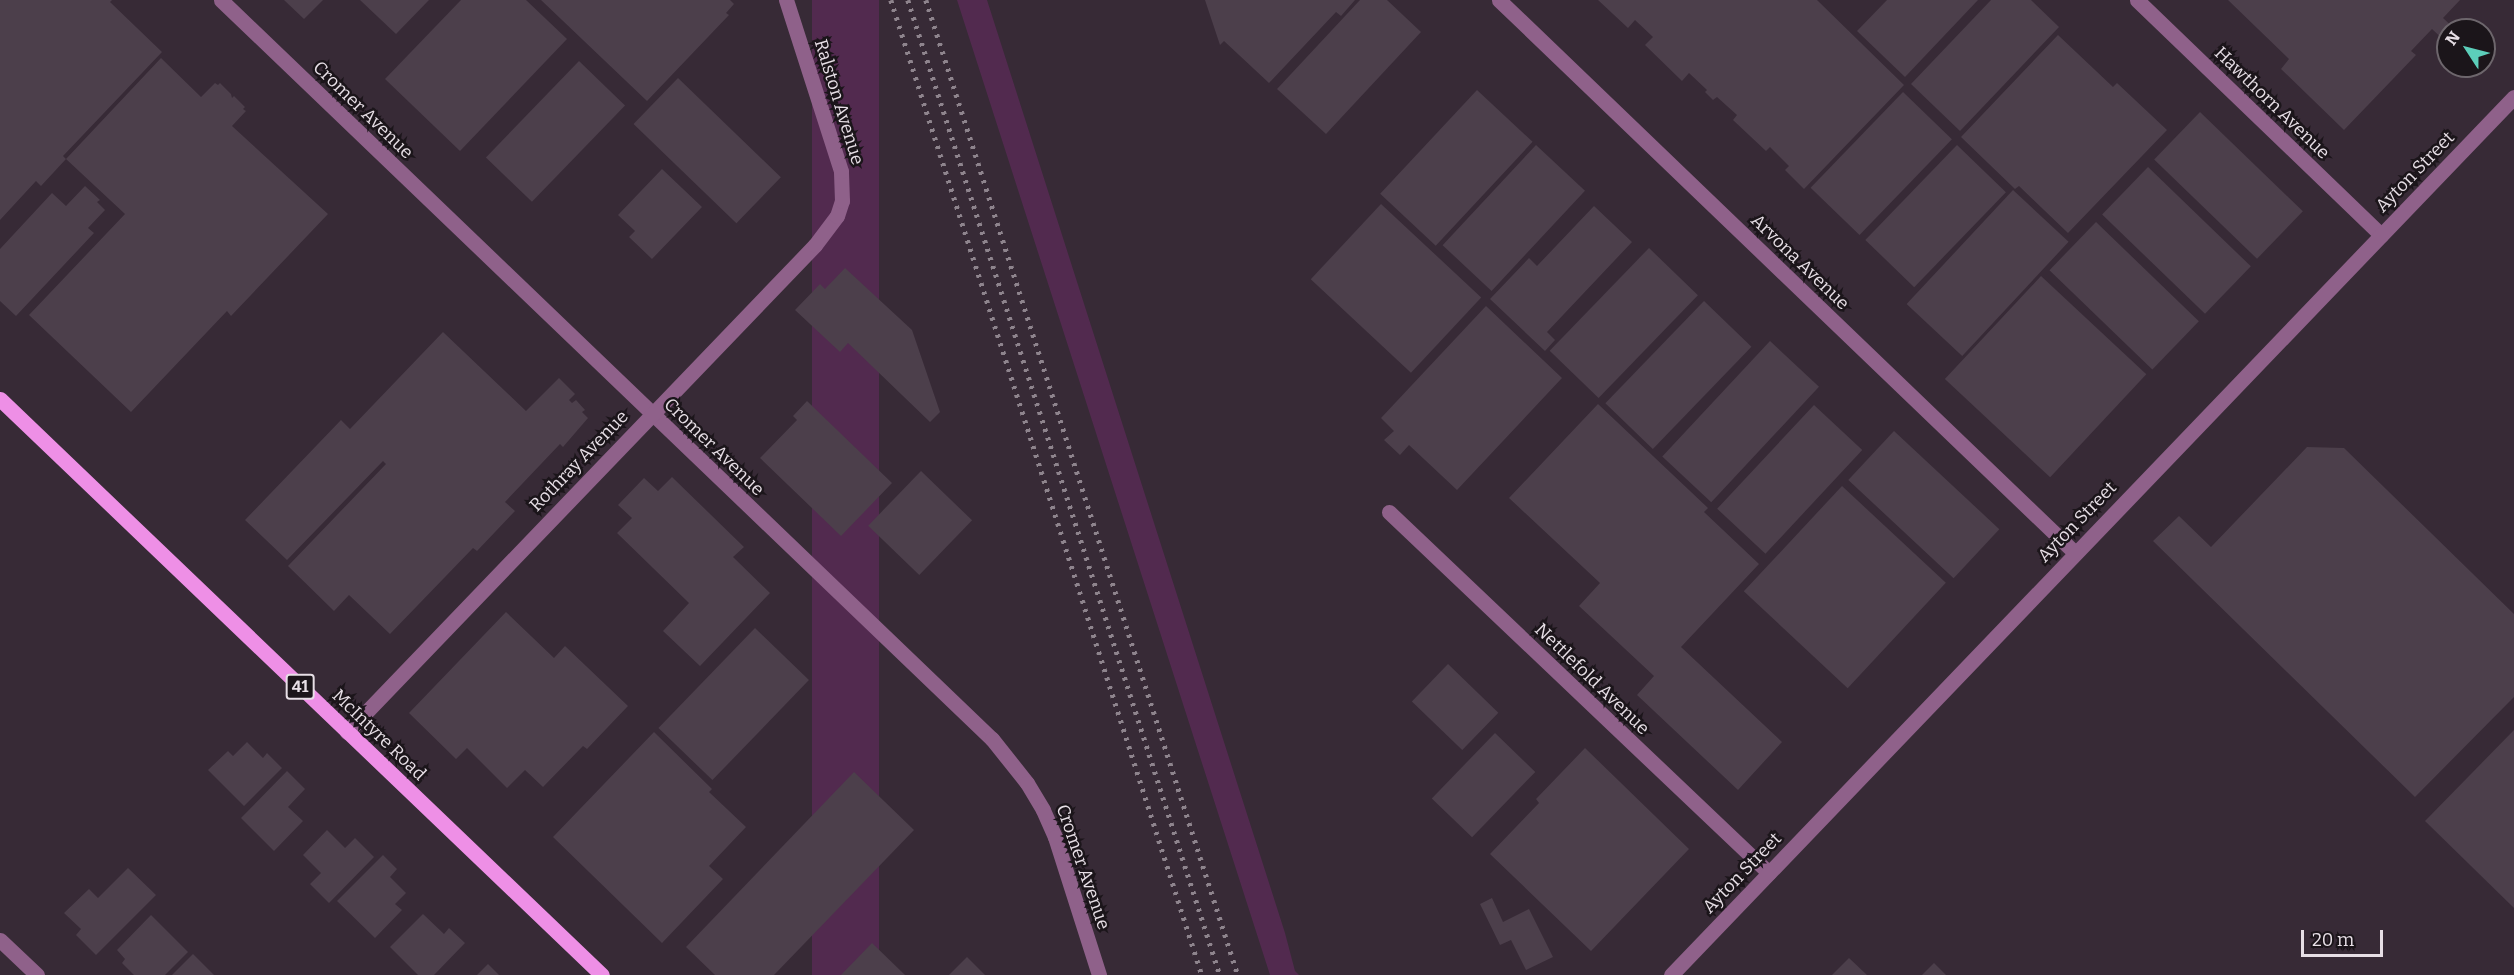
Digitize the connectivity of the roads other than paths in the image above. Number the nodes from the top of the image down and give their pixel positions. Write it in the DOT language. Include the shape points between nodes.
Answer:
graph roads {
  1 [pos="221,0"];
  2 [pos="786,0"];
  3 [pos="1499,0"];
  4 [pos="2137,0"];
  5 [pos="2514,97"];
  6 [pos="837,216"];
  7 [pos="2381,235"];
  8 [pos="0,399"];
  9 [pos="651,414"];
  10 [pos="1389,512"];
  11 [pos="2074,552"];
  12 [pos="347,732"];
  13 [pos="1769,873"];
  14 [pos="0,940"];
  15 [pos="37,975"];
  16 [pos="602,975"];
  17 [pos="1099,975"];
  18 [pos="1671,975"];
  1 -- 9 [label="street, Cromer Avenue"];
  2 -- 6 [label="street, Ralston Avenue" via="841,171 842,201"];
  3 -- 11 [label="street, Arvona Avenue"];
  4 -- 7 [label="street, Hawthorn Avenue"];
  5 -- 7 [label="street, Ayton Street"];
  6 -- 9 [label="street, Rothray Avenue" via="815,245"];
  7 -- 11 [label="street, Ayton Street"];
  8 -- 12 [label="main road, McIntyre Road / 41"];
  9 -- 12 [label="street, Rothray Avenue"];
  9 -- 17 [label="street, Cromer Avenue" via="1011,761 1043,810 1055,837"];
  10 -- 13 [label="street, Nettlefold Avenue"];
  11 -- 13 [label="street, Ayton Street"];
  12 -- 16 [label="main road, McIntyre Road / 41"];
  13 -- 18 [label="street, Ayton Street"];
  14 -- 15 [label="street"];
}
